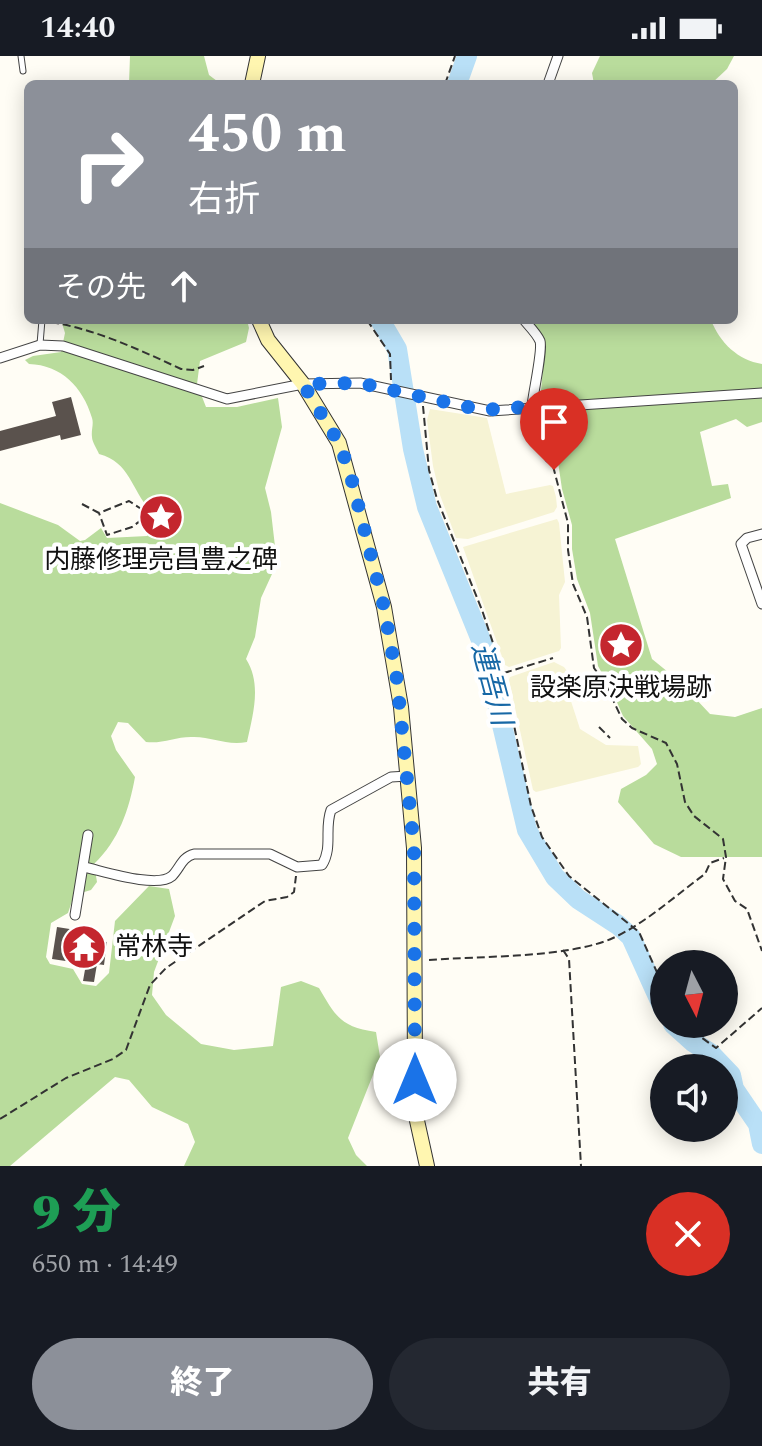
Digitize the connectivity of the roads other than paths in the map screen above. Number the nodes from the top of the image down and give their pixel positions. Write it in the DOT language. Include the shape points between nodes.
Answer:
graph roads {
  1 [pos="21,56"];
  2 [pos="258,56"];
  3 [pos="558,56"];
  4 [pos="23,71"];
  5 [pos="253,80"];
  6 [pos="549,80"];
  7 [pos="42,324"];
  8 [pos="261,324"];
  9 [pos="527,324"];
  10 [pos="40,345"];
  11 [pos="0,358"];
  12 [pos="303,384"];
  13 [pos="762,393"];
  14 [pos="537,406"];
  15 [pos="762,534"];
  16 [pos="762,604"];
  17 [pos="408,776"];
  18 [pos="88,835"];
  19 [pos="84,867"];
  20 [pos="75,915"];
  21 [pos="427,1166"];
  1 -- 4 [label="lane"];
  2 -- 5 [label="street"];
  3 -- 6 [label="street"];
  7 -- 10 [label="lane"];
  8 -- 12 [label="street"];
  9 -- 14 [label="street" via="540,341"];
  10 -- 11 [label="street"];
  10 -- 12 [label="street" via="97,355 227,399"];
  12 -- 14 [label="street" via="360,383 481,410"];
  12 -- 17 [label="street" via="339,443 350,473 392,652"];
  13 -- 14 [label="street"];
  15 -- 16 [label="street" via="741,544"];
  17 -- 19 [label="street" via="391,777 335,805 328,818 329,851 322,865 297,867 270,854 194,854 187,855 171,877 153,881"];
  17 -- 21 [label="street" via="414,848 416,1116"];
  18 -- 19 [label="street"];
  19 -- 20 [label="street"];
}
